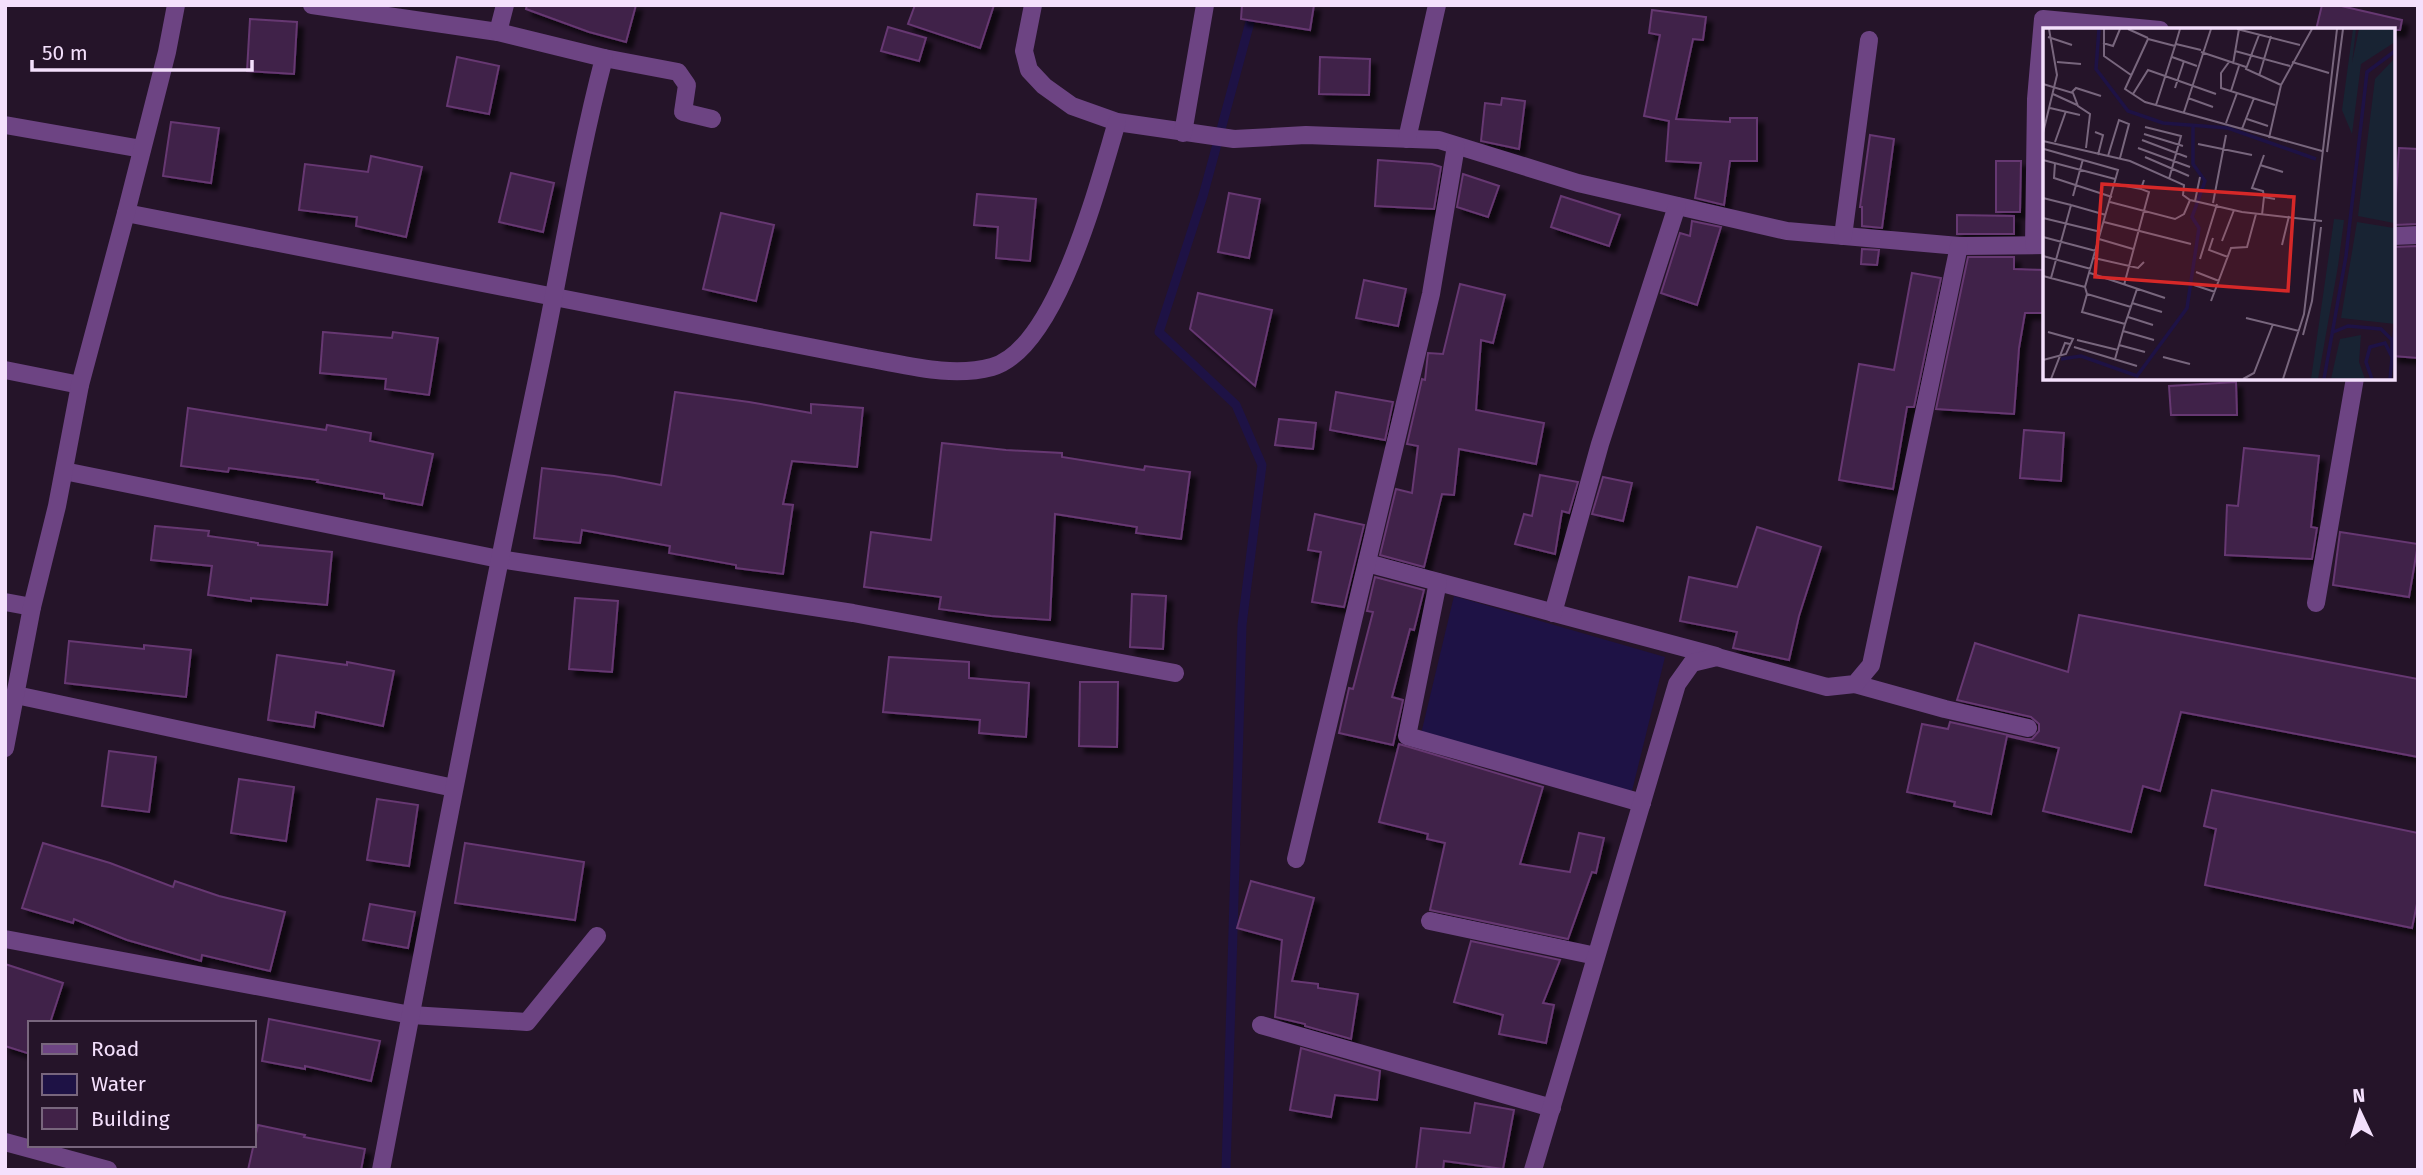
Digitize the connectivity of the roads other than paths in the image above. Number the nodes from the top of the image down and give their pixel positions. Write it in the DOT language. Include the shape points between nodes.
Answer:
graph roads {
  1 [pos="176,5"];
  2 [pos="312,5"];
  3 [pos="505,5"];
  4 [pos="1033,5"];
  5 [pos="1205,5"];
  6 [pos="1437,5"];
  7 [pos="2042,12"];
  8 [pos="2147,28"];
  9 [pos="498,32"];
  10 [pos="1868,40"];
  11 [pos="604,58"];
  12 [pos="712,120"];
  13 [pos="1116,122"];
  14 [pos="5,125"];
  15 [pos="1191,134"];
  16 [pos="1407,139"];
  17 [pos="1456,146"];
  18 [pos="142,149"];
  19 [pos="1677,206"];
  20 [pos="126,213"];
  21 [pos="2418,235"];
  22 [pos="1843,236"];
  23 [pos="2395,236"];
  24 [pos="2040,245"];
  25 [pos="1959,246"];
  26 [pos="554,297"];
  27 [pos="5,370"];
  28 [pos="2355,380"];
  29 [pos="80,385"];
  30 [pos="64,471"];
  31 [pos="499,559"];
  32 [pos="1367,563"];
  33 [pos="1438,582"];
  34 [pos="5,602"];
  35 [pos="2316,603"];
  36 [pos="32,607"];
  37 [pos="1553,613"];
  38 [pos="1717,657"];
  39 [pos="1175,673"];
  40 [pos="1854,684"];
  41 [pos="16,695"];
  42 [pos="2028,728"];
  43 [pos="5,748"];
  44 [pos="454,788"];
  45 [pos="1642,803"];
  46 [pos="1296,859"];
  47 [pos="1430,921"];
  48 [pos="597,936"];
  49 [pos="5,939"];
  50 [pos="1597,956"];
  51 [pos="411,1015"];
  52 [pos="1261,1025"];
  53 [pos="1552,1108"];
  54 [pos="5,1142"];
  55 [pos="108,1170"];
  56 [pos="381,1170"];
  57 [pos="1533,1170"];
  1 -- 18 [label="street"];
  2 -- 9 [label="street"];
  3 -- 9 [label="street"];
  4 -- 13 [label="street" via="1024,51 1029,70 1072,106"];
  5 -- 15 [label="street"];
  6 -- 16 [label="street"];
  7 -- 8 [label="street"];
  7 -- 24 [label="street" via="2036,99"];
  9 -- 11 [label="street"];
  10 -- 22 [label="street"];
  11 -- 12 [label="street" via="678,72 687,85 683,112"];
  11 -- 26 [label="street" via="584,135"];
  13 -- 15 [label="street"];
  13 -- 26 [label="street" via="1088,219 1056,299 1014,357 993,367 952,372"];
  14 -- 18 [label="street"];
  15 -- 16 [label="street" via="1234,139 1306,135"];
  16 -- 17 [label="street"];
  17 -- 19 [label="street" via="1578,183"];
  17 -- 32 [label="street" via="1431,294"];
  18 -- 20 [label="street"];
  19 -- 22 [label="street" via="1787,231"];
  19 -- 37 [label="street" via="1600,444"];
  20 -- 26 [label="street"];
  20 -- 29 [label="street"];
  21 -- 23 [label="street"];
  22 -- 25 [label="street"];
  24 -- 25 [label="street"];
  25 -- 40 [label="street" via="1871,666"];
  26 -- 31 [label="street"];
  27 -- 29 [label="street"];
  28 -- 35 [label="street"];
  29 -- 30 [label="street"];
  30 -- 31 [label="street"];
  30 -- 36 [label="street"];
  31 -- 39 [label="street" via="853,613"];
  31 -- 44 [label="street"];
  32 -- 33 [label="street"];
  32 -- 46 [label="street"];
  33 -- 37 [label="street"];
  33 -- 45 [label="street" via="1407,736"];
  34 -- 36 [label="street"];
  36 -- 41 [label="street"];
  37 -- 38 [label="street"];
  38 -- 40 [label="street" via="1828,687"];
  38 -- 45 [label="street" via="1692,663 1677,684"];
  40 -- 42 [label="street"];
  41 -- 43 [label="street"];
  41 -- 44 [label="street"];
  44 -- 51 [label="street"];
  45 -- 50 [label="street"];
  47 -- 50 [label="street"];
  48 -- 51 [label="street" via="527,1022"];
  49 -- 51 [label="street"];
  50 -- 53 [label="street"];
  51 -- 56 [label="street"];
  52 -- 53 [label="street"];
  53 -- 57 [label="street"];
  54 -- 55 [label="street"];
}
